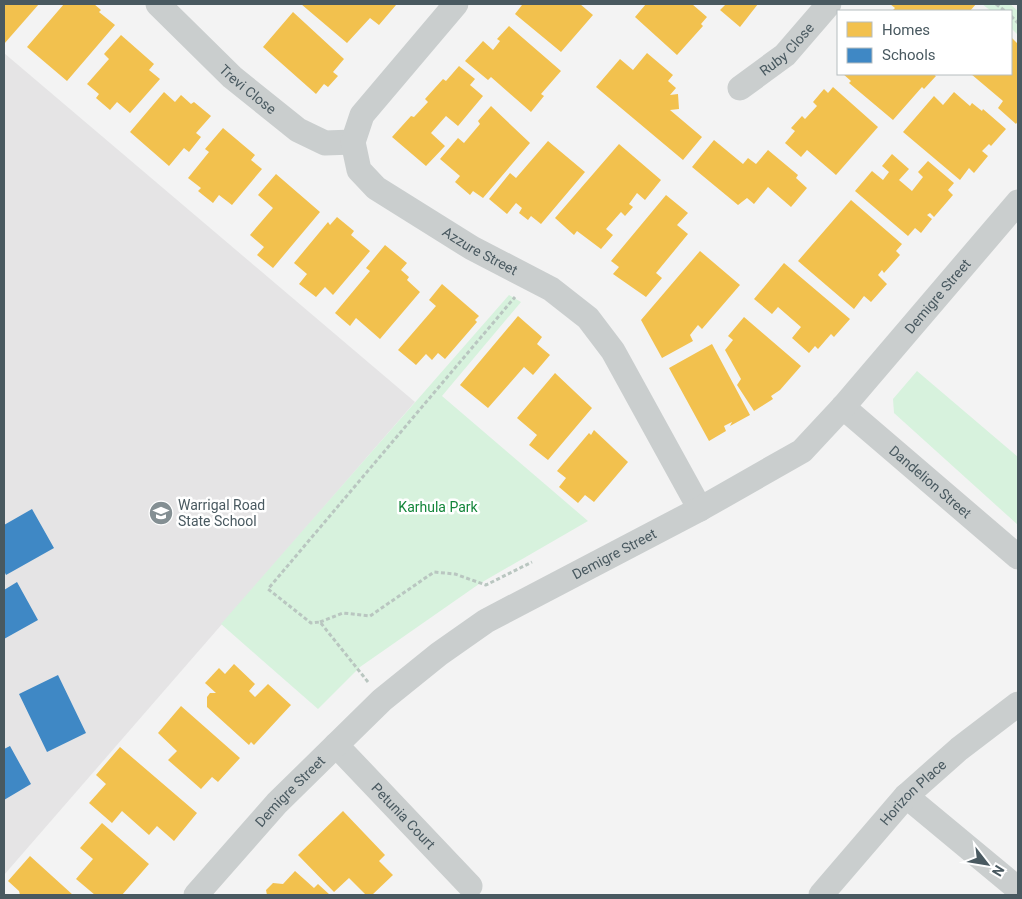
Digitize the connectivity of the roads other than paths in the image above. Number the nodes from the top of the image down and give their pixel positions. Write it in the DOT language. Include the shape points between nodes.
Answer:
graph roads {
  1 [pos="158,4"];
  2 [pos="456,4"];
  3 [pos="829,4"];
  4 [pos="740,88"];
  5 [pos="353,142"];
  6 [pos="1018,202"];
  7 [pos="843,407"];
  8 [pos="700,509"];
  9 [pos="1018,557"];
  10 [pos="1018,704"];
  11 [pos="336,745"];
  12 [pos="906,796"];
  13 [pos="470,886"];
  14 [pos="1018,889"];
  15 [pos="196,895"];
  16 [pos="822,895"];
  1 -- 5 [label="street, Trevi Close" via="232,78 298,130 325,143"];
  2 -- 5 [label="street" via="362,115"];
  3 -- 4 [label="street, Ruby Close" via="785,55"];
  5 -- 8 [label="street, Azzure Street" via="359,170 376,188 472,248 551,289 588,318 613,351"];
  6 -- 7 [label="street, Demigre Street"];
  7 -- 8 [label="street, Demigre Street" via="802,451"];
  7 -- 9 [label="street, Dandelion Street"];
  8 -- 11 [label="street, Demigre Street" via="486,621 382,700"];
  10 -- 12 [label="street, Horizon Place" via="959,749"];
  11 -- 13 [label="street, Petunia Court"];
  11 -- 15 [label="street, Demigre Street" via="277,803"];
  12 -- 14 [label="street"];
  12 -- 16 [label="street, Horizon Place"];
}
